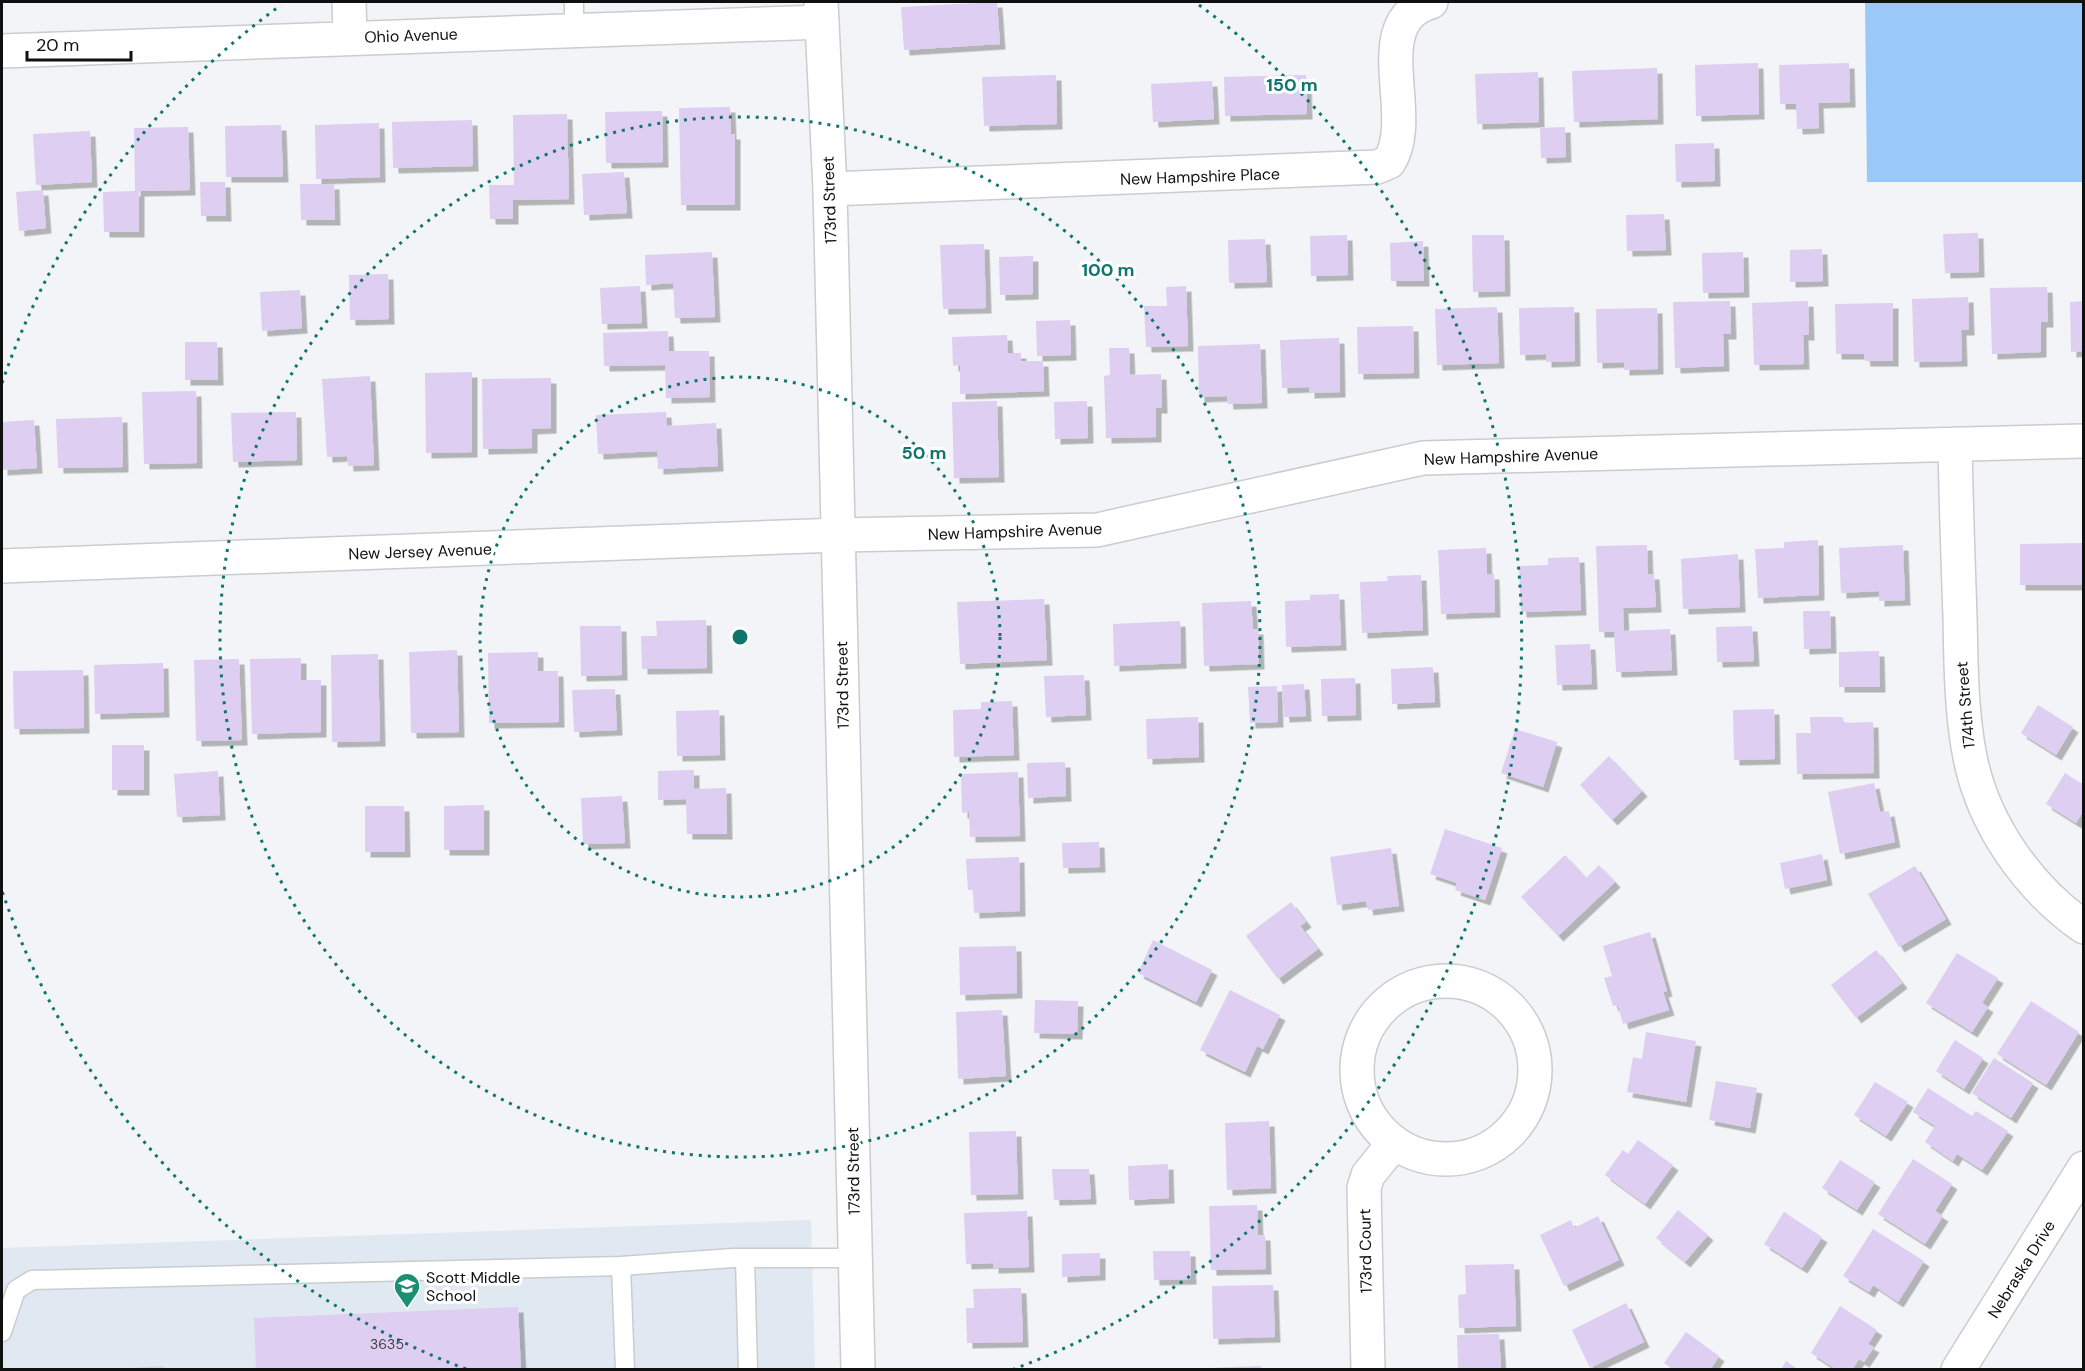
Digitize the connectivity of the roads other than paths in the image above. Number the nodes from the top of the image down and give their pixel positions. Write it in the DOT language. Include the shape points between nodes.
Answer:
graph roads {
  1 [pos="350,2"];
  2 [pos="1422,3"];
  3 [pos="821,12"];
  4 [pos="574,16"];
  5 [pos="350,37"];
  6 [pos="2,51"];
  7 [pos="830,189"];
  8 [pos="2084,441"];
  9 [pos="1955,444"];
  10 [pos="839,536"];
  11 [pos="2,566"];
  12 [pos="2084,927"];
  13 [pos="1394,1143"];
  14 [pos="2084,1168"];
  15 [pos="745,1258"];
  16 [pos="855,1258"];
  17 [pos="621,1266"];
  18 [pos="2,1332"];
  19 [pos="625,1370"];
  20 [pos="748,1370"];
  21 [pos="858,1370"];
  22 [pos="1368,1370"];
  23 [pos="1958,1370"];
  1 -- 5 [label="street"];
  2 -- 7 [label="street, New Hampshire Place" via="1406,15 1399,30 1398,142 1389,162 1377,167"];
  3 -- 4 [label="street, Ohio Avenue"];
  3 -- 7 [label="street, 173rd Street"];
  4 -- 5 [label="street, Ohio Avenue"];
  5 -- 6 [label="street, Ohio Avenue"];
  7 -- 10 [label="street, 173rd Street"];
  8 -- 9 [label="street, New Hampshire Avenue"];
  9 -- 10 [label="street, New Hampshire Avenue" via="1423,458 1097,530"];
  9 -- 12 [label="street, 174th Street" via="1962,689 1970,758 1983,804 2006,847 2037,885"];
  10 -- 11 [label="street, New Jersey Avenue"];
  10 -- 16 [label="street, 173rd Street"];
  13 -- 13 [label="street" via="1373,1121 1360,1093 1357,1063 1365,1033 1382,1008 1406,989 1436,981 1466,982 1494,994 1516,1013 1530,1038 1536,1066 1533,1094 1520,1120 1501,1141 1476,1155 1448,1160 1420,1156"];
  13 -- 22 [label="street, 173rd Court" via="1368,1175 1364,1188"];
  14 -- 23 [label="street, Nebraska Drive"];
  15 -- 16 [label="lane"];
  15 -- 17 [label="lane"];
  15 -- 20 [label="lane"];
  16 -- 21 [label="street, 173rd Street"];
  17 -- 18 [label="lane" via="32,1280 16,1290"];
  17 -- 19 [label="lane"];
}
